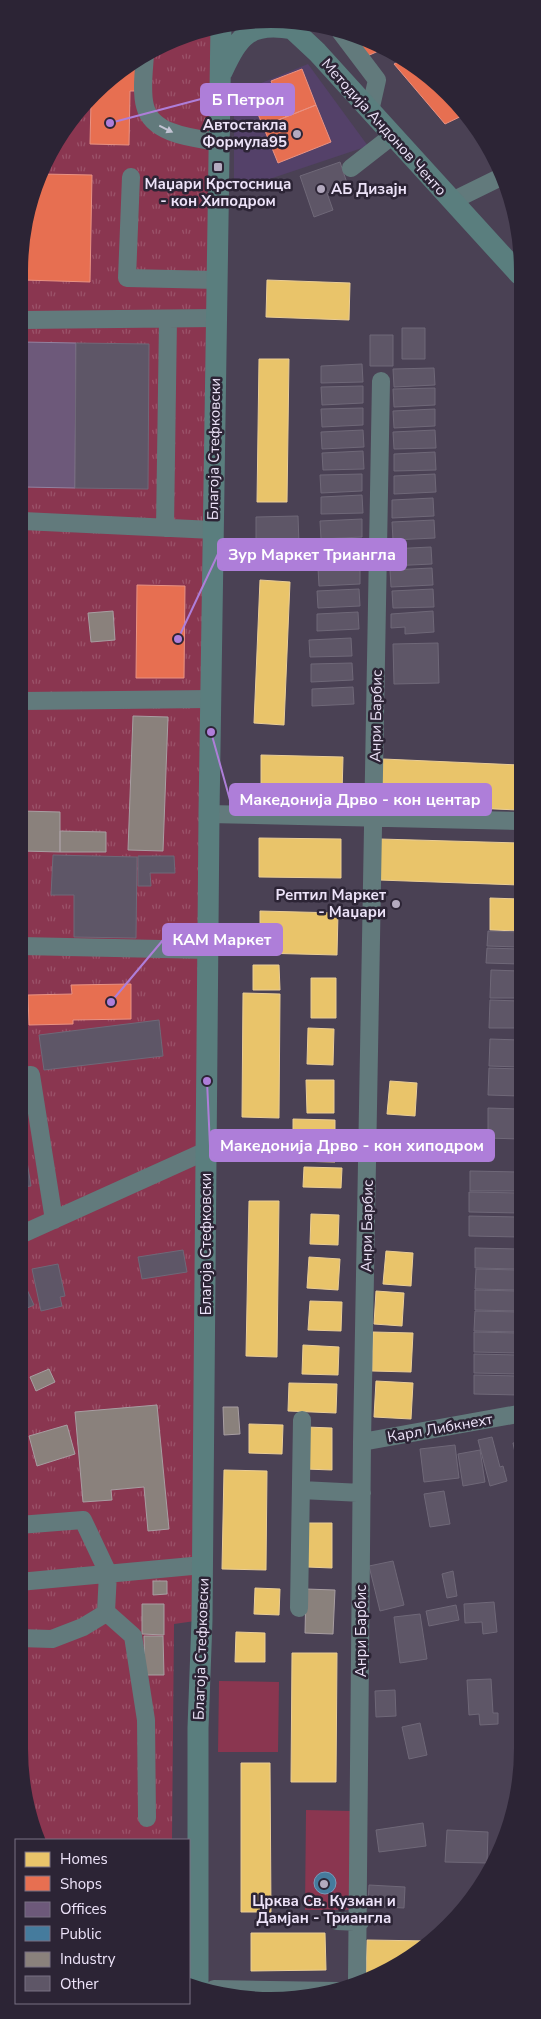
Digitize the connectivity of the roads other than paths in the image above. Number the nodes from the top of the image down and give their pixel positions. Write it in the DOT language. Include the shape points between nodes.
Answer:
graph roads {
  1 [pos="259,28"];
  2 [pos="299,30"];
  3 [pos="221,33"];
  4 [pos="346,39"];
  5 [pos="145,62"];
  6 [pos="219,79"];
  7 [pos="370,111"];
  8 [pos="392,136"];
  9 [pos="218,142"];
  10 [pos="351,168"];
  11 [pos="132,177"];
  12 [pos="496,180"];
  13 [pos="452,201"];
  14 [pos="514,268"];
  15 [pos="218,280"];
  16 [pos="216,318"];
  17 [pos="168,319"];
  18 [pos="28,320"];
  19 [pos="380,381"];
  20 [pos="28,521"];
  21 [pos="165,528"];
  22 [pos="213,530"];
  23 [pos="211,699"];
  24 [pos="28,701"];
  25 [pos="209,814"];
  26 [pos="374,818"];
  27 [pos="514,821"];
  28 [pos="28,946"];
  29 [pos="208,950"];
  30 [pos="28,1075"];
  31 [pos="206,1151"];
  32 [pos="54,1220"];
  33 [pos="28,1231"];
  34 [pos="514,1415"];
  35 [pos="302,1420"];
  36 [pos="362,1442"];
  37 [pos="301,1490"];
  38 [pos="362,1493"];
  39 [pos="28,1525"];
  40 [pos="203,1565"];
  41 [pos="108,1573"];
  42 [pos="28,1581"];
  43 [pos="299,1608"];
  44 [pos="106,1613"];
  45 [pos="28,1638"];
  46 [pos="147,1818"];
  47 [pos="337,1922"];
  48 [pos="360,1922"];
  49 [pos="358,1975"];
  50 [pos="198,1980"];
  51 [pos="243,1989"];
  52 [pos="292,1990"];
  1 -- 6 [label="main road" via="236,44"];
  2 -- 7 [label="main road, Методија Андонов Ченто"];
  3 -- 6 [label="main road, Благоја Стефковски"];
  4 -- 7 [label="street" via="377,80"];
  5 -- 9 [label="street, one-way" via="143,97 145,108 155,123 168,131"];
  6 -- 9 [label="main road, Благоја Стефковски"];
  7 -- 8 [label="main road, Методија Андонов Ченто"];
  8 -- 10 [label="street"];
  8 -- 13 [label="main road, Методија Андонов Ченто"];
  9 -- 15 [label="main road, Благоја Стефковски"];
  11 -- 15 [label="street" via="127,278"];
  12 -- 13 [label="street, Методија Андонов Ченто"];
  13 -- 14 [label="main road, Методија Андонов Ченто"];
  15 -- 16 [label="main road, Благоја Стефковски"];
  16 -- 17 [label="street"];
  16 -- 22 [label="main road, Благоја Стефковски"];
  17 -- 18 [label="street"];
  17 -- 21 [label="street"];
  19 -- 26 [label="street, Анри Барбис"];
  20 -- 21 [label="street"];
  21 -- 22 [label="street"];
  22 -- 23 [label="main road, Благоја Стефковски"];
  23 -- 24 [label="street"];
  23 -- 25 [label="main road, Благоја Стефковски"];
  25 -- 26 [label="street"];
  25 -- 29 [label="main road, Благоја Стефковски"];
  26 -- 27 [label="street"];
  26 -- 36 [label="street, Анри Барбис"];
  28 -- 29 [label="street"];
  29 -- 31 [label="main road, Благоја Стефковски"];
  30 -- 32 [label="street" via="31,1075"];
  31 -- 32 [label="street"];
  31 -- 40 [label="main road, Благоја Стефковски"];
  32 -- 33 [label="street"];
  34 -- 36 [label="street, Карл Либкнехт"];
  35 -- 37 [label="street"];
  36 -- 38 [label="street, Анри Барбис"];
  37 -- 38 [label="street"];
  37 -- 43 [label="street"];
  38 -- 48 [label="street, Анри Барбис" via="356,1797"];
  39 -- 41 [label="street" via="83,1520"];
  40 -- 41 [label="street"];
  40 -- 50 [label="main road, Благоја Стефковски" via="198,1738"];
  41 -- 42 [label="street"];
  41 -- 44 [label="street"];
  44 -- 45 [label="street" via="83,1627 52,1639"];
  44 -- 46 [label="street" via="133,1636 146,1720"];
  47 -- 48 [label="street"];
  48 -- 49 [label="street, Анри Барбис"];
  51 -- 52 [label="street"];
}
